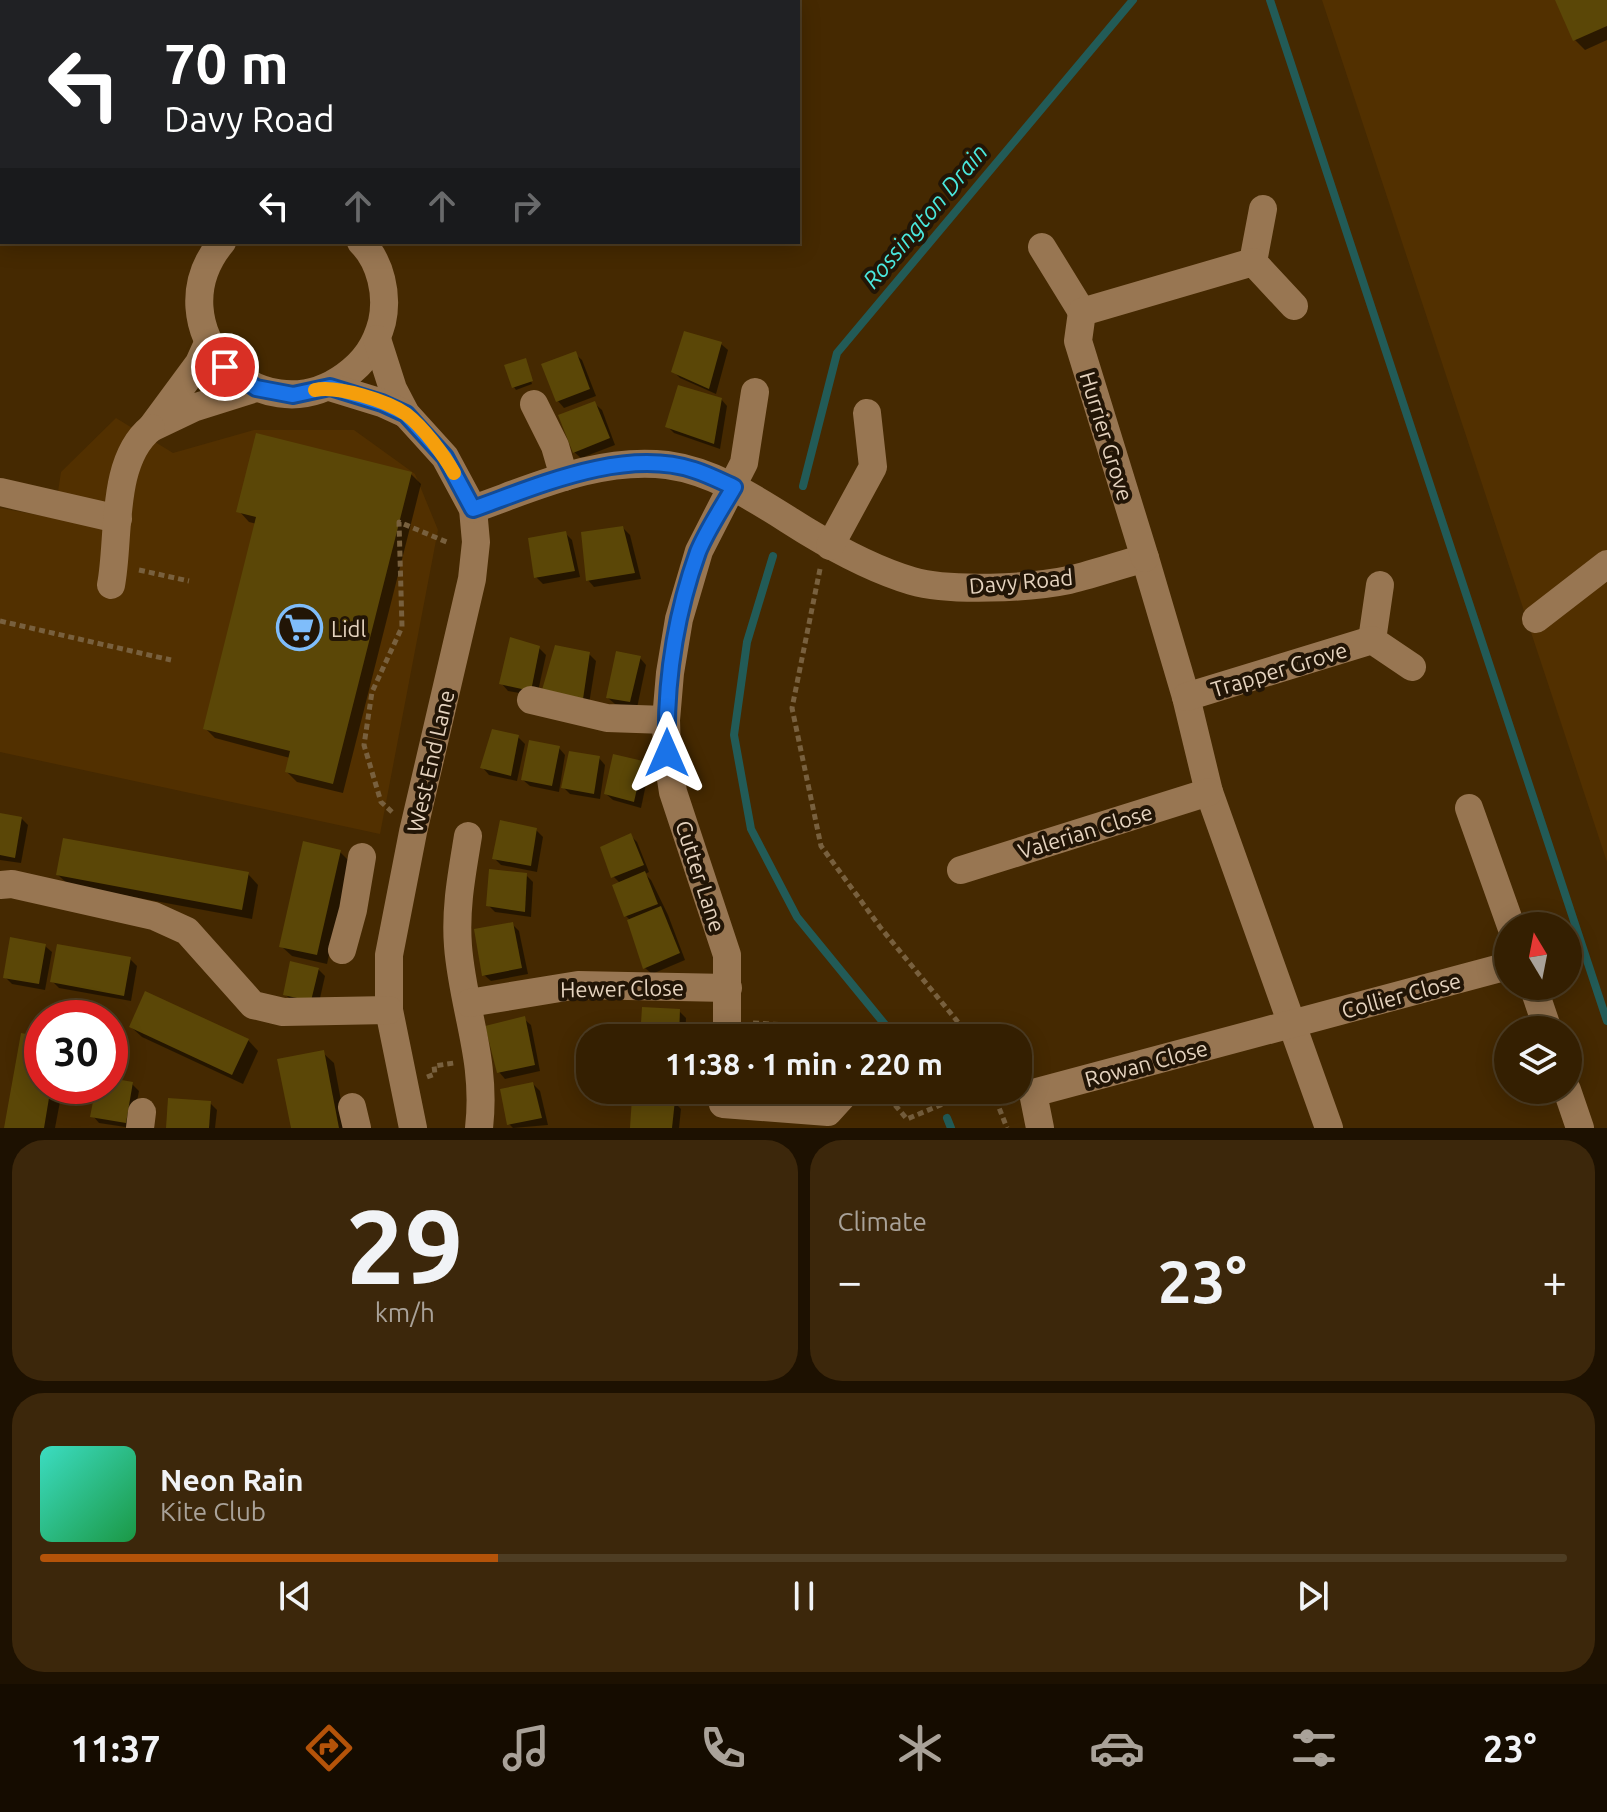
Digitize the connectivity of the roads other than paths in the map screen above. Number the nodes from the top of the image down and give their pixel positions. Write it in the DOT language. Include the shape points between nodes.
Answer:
graph roads {
  1 [pos="1263,209"];
  2 [pos="363,244"];
  3 [pos="388,244"];
  4 [pos="213,246"];
  5 [pos="1042,247"];
  6 [pos="1253,262"];
  7 [pos="381,277"];
  8 [pos="1294,306"];
  9 [pos="1082,312"];
  10 [pos="377,339"];
  11 [pos="208,343"];
  12 [pos="330,387"];
  13 [pos="256,388"];
  14 [pos="755,392"];
  15 [pos="534,404"];
  16 [pos="867,413"];
  17 [pos="406,414"];
  18 [pos="151,428"];
  19 [pos="564,477"];
  20 [pos="734,487"];
  21 [pos="0,492"];
  22 [pos="473,509"];
  23 [pos="118,519"];
  24 [pos="830,546"];
  25 [pos="1145,558"];
  26 [pos="1607,564"];
  27 [pos="113,575"];
  28 [pos="1380,585"];
  29 [pos="1536,619"];
  30 [pos="1372,640"];
  31 [pos="1412,667"];
  32 [pos="1186,697"];
  33 [pos="531,700"];
  34 [pos="666,720"];
  35 [pos="1209,792"];
  36 [pos="1469,808"];
  37 [pos="468,836"];
  38 [pos="362,857"];
  39 [pos="961,870"];
  40 [pos="0,885"];
  41 [pos="353,910"];
  42 [pos="1506,912"];
  43 [pos="395,917"];
  44 [pos="342,950"];
  45 [pos="1494,970"];
  46 [pos="728,988"];
  47 [pos="469,1003"];
  48 [pos="389,1010"];
  49 [pos="727,1024"];
  50 [pos="1293,1024"];
  51 [pos="835,1104"];
  52 [pos="1572,1104"];
  53 [pos="723,1107"];
  54 [pos="413,1128"];
  55 [pos="479,1128"];
  56 [pos="1040,1128"];
  57 [pos="1329,1128"];
  58 [pos="1580,1128"];
  1 -- 6 [label="street"];
  2 -- 7 [label="street, West End Lane"];
  3 -- 7 [label="street"];
  4 -- 11 [label="street, West End Lane" via="200,283 199,314"];
  5 -- 9 [label="street"];
  6 -- 8 [label="street"];
  6 -- 9 [label="street"];
  7 -- 10 [label="street, West End Lane" via="385,308"];
  9 -- 25 [label="street, Hurrier Grove" via="1078,341"];
  10 -- 12 [label="street, West End Lane" via="360,365"];
  10 -- 17 [label="street, West End Lane"];
  11 -- 13 [label="street, West End Lane" via="225,367"];
  11 -- 18 [label="street"];
  12 -- 13 [label="street, West End Lane" via="293,395"];
  12 -- 17 [label="street, West End Lane"];
  13 -- 18 [label="street"];
  14 -- 20 [label="street, Cutter Lane" via="744,463"];
  15 -- 19 [label="street"];
  16 -- 24 [label="street" via="873,467"];
  17 -- 22 [label="street, West End Lane" via="445,457"];
  18 -- 23 [label="street" via="130,459"];
  19 -- 20 [label="street, Davy Road" via="612,465 663,465 692,469"];
  19 -- 22 [label="street, Davy Road"];
  20 -- 24 [label="street, Davy Road"];
  20 -- 34 [label="street, Cutter Lane" via="699,551 679,619"];
  21 -- 23 [label="street"];
  22 -- 43 [label="street, West End Lane" via="472,579"];
  23 -- 27 [label="street"];
  24 -- 25 [label="street, Davy Road" via="915,582 979,588 1068,580"];
  25 -- 32 [label="street"];
  26 -- 29 [label="street"];
  28 -- 30 [label="street, Trapper Grove"];
  30 -- 31 [label="street, Trapper Grove"];
  30 -- 32 [label="street, Trapper Grove"];
  32 -- 35 [label="street"];
  33 -- 34 [label="street" via="607,718"];
  34 -- 46 [label="street, Cutter Lane" via="673,792 727,955"];
  35 -- 39 [label="street, Valerian Close"];
  35 -- 50 [label="street"];
  36 -- 42 [label="street"];
  37 -- 47 [label="street" via="458,895 458,947"];
  38 -- 41 [label="street"];
  40 -- 48 [label="street" via="154,916 187,931 253,1005 283,1012"];
  41 -- 43 [label="street"];
  41 -- 44 [label="street"];
  43 -- 48 [label="street, West End Lane"];
  45 -- 50 [label="street, Collier Close"];
  46 -- 47 [label="street, Hewer Close" via="578,985"];
  46 -- 49 [label="street, Cutter Lane"];
  47 -- 55 [label="street" via="479,1059"];
  48 -- 54 [label="street, West End Lane"];
  50 -- 56 [label="street, Rowan Close" via="1033,1093"];
  50 -- 57 [label="street"];
  51 -- 53 [label="street" via="828,1112"];
  52 -- 58 [label="street"];
}
